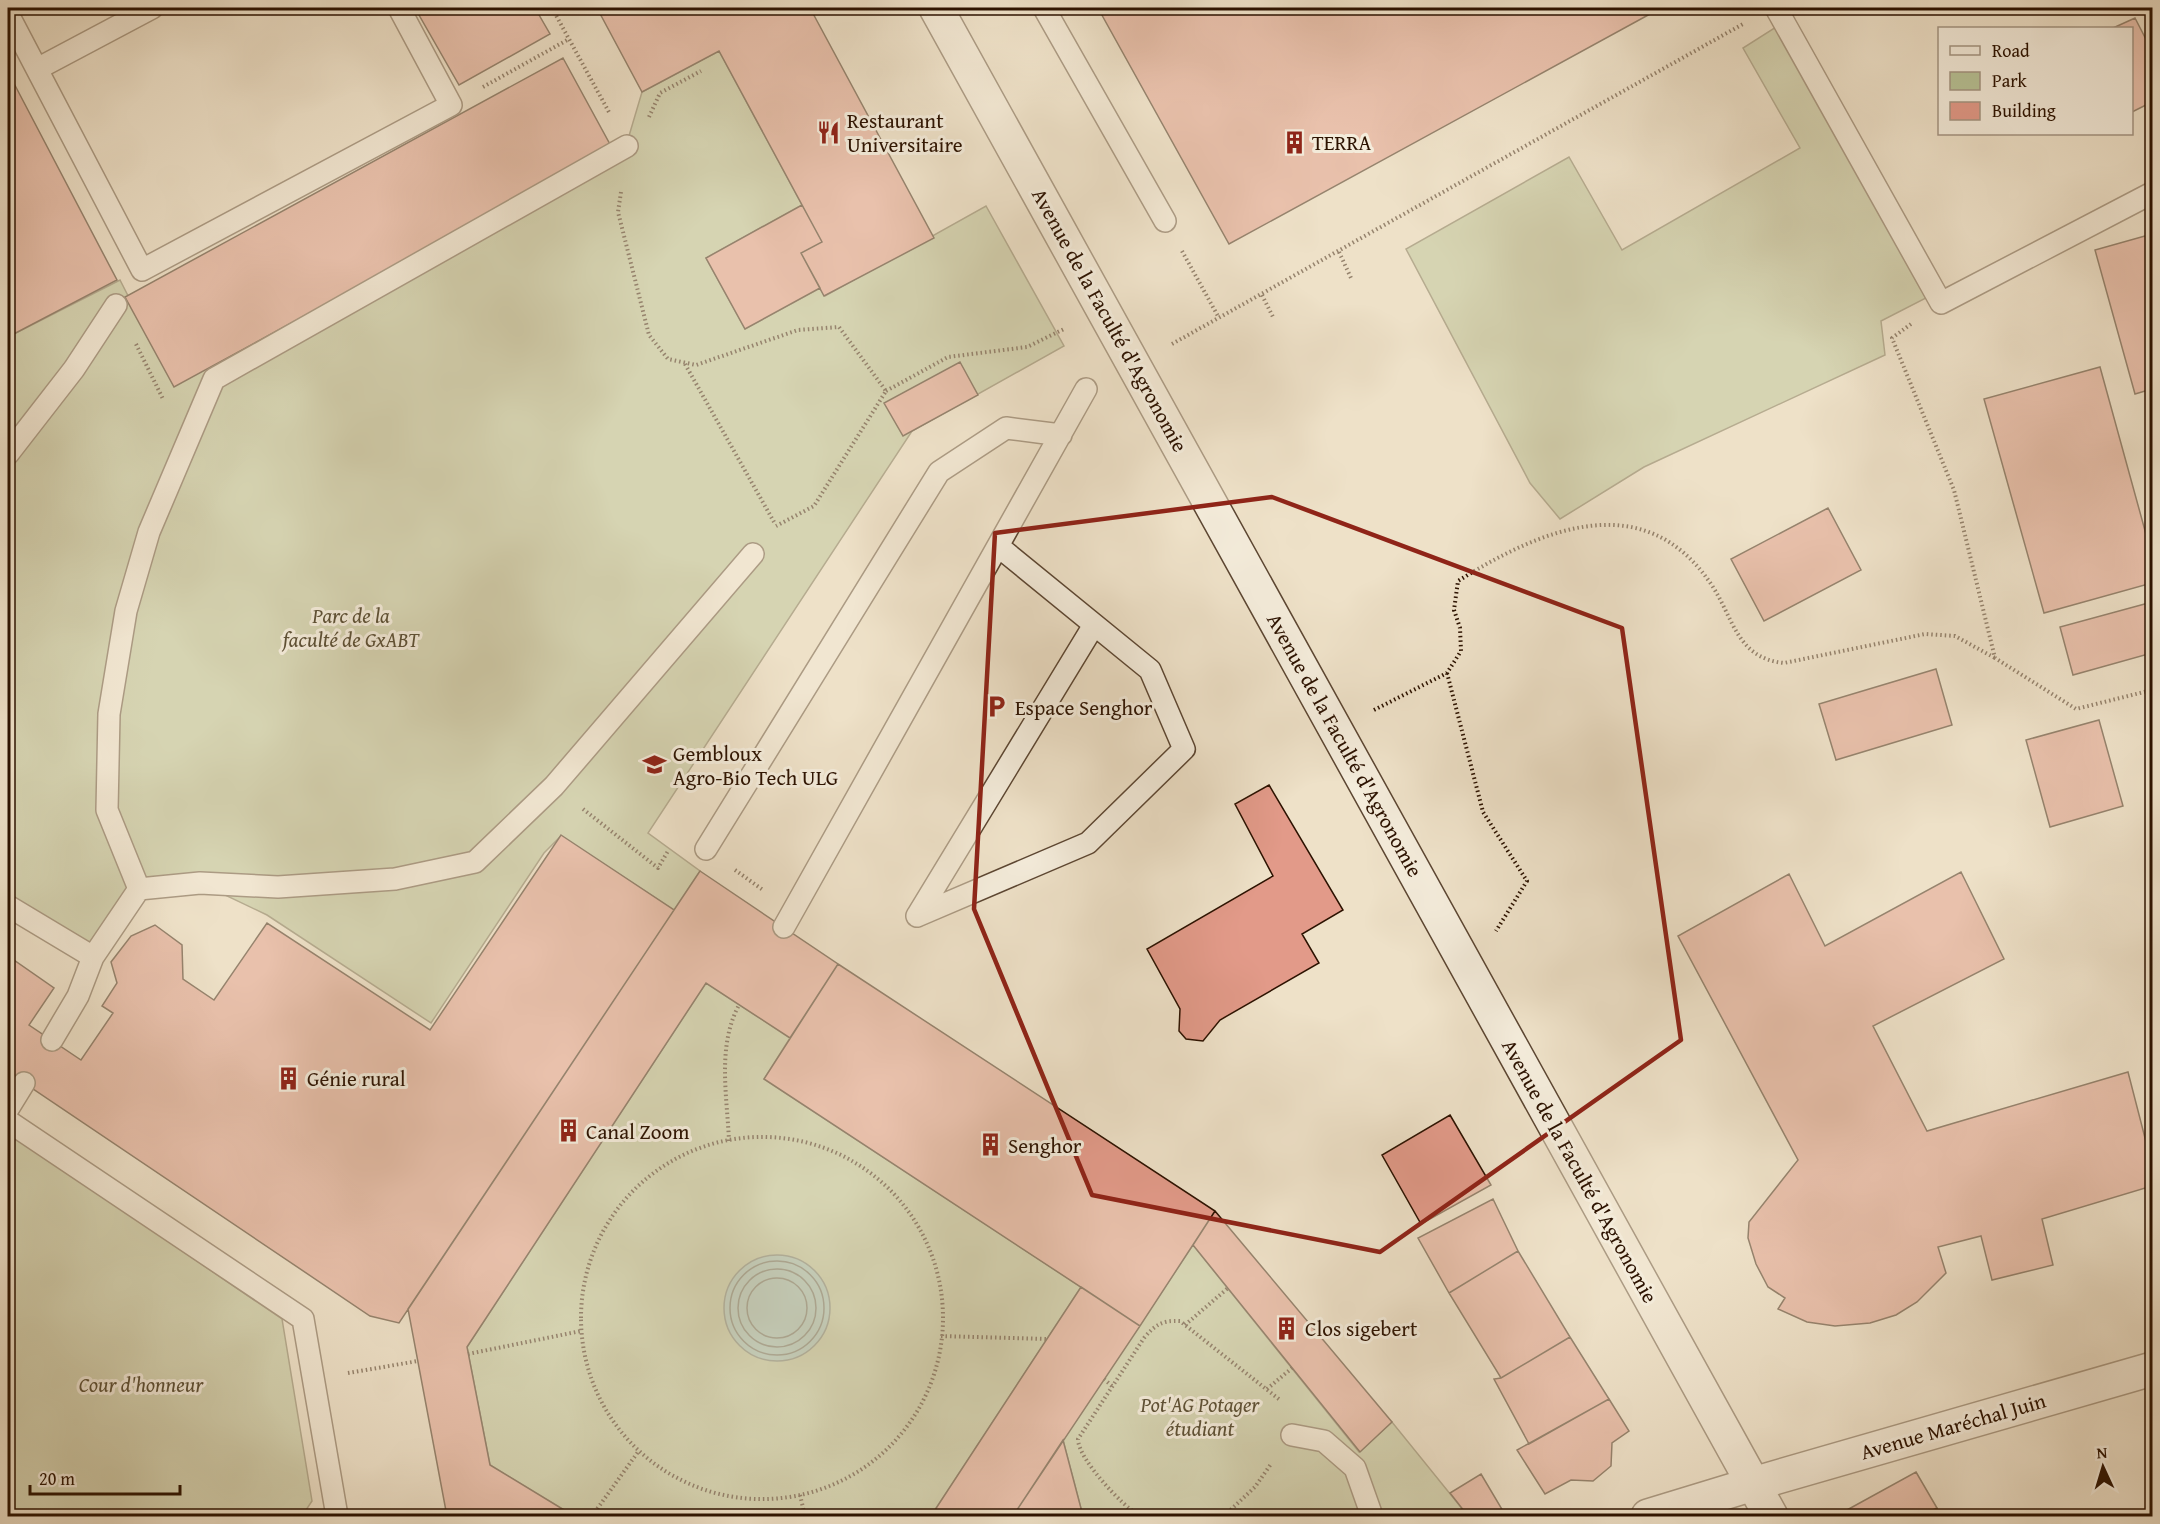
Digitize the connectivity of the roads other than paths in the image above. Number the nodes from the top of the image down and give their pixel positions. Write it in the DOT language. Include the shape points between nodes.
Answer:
graph roads {
  1 [pos="152,8"];
  2 [pos="399,8"];
  3 [pos="936,8"];
  4 [pos="1044,8"];
  5 [pos="1776,8"];
  6 [pos="8,14"];
  7 [pos="37,69"];
  8 [pos="627,146"];
  9 [pos="2152,193"];
  10 [pos="1165,221"];
  11 [pos="116,305"];
  12 [pos="1086,389"];
  13 [pos="1061,435"];
  14 [pos="8,454"];
  15 [pos="998,546"];
  16 [pos="753,554"];
  17 [pos="1094,625"];
  18 [pos="706,849"];
  19 [pos="139,889"];
  20 [pos="8,906"];
  21 [pos="784,927"];
  22 [pos="93,957"];
  23 [pos="52,1040"];
  24 [pos="24,1083"];
  25 [pos="8,1109"];
  26 [pos="8,1121"];
  27 [pos="2152,1369"];
  28 [pos="1292,1435"];
  29 [pos="1753,1484"];
  30 [pos="337,1516"];
  31 [pos="1372,1516"];
  32 [pos="1648,1516"];
  33 [pos="1771,1516"];
  1 -- 7 [label="lane"];
  2 -- 7 [label="lane" via="451,105 142,270"];
  3 -- 29 [label="street, Avenue de la Faculté d'Agronomie"];
  4 -- 10 [label="lane"];
  5 -- 9 [label="lane" via="1941,303"];
  6 -- 7 [label="lane"];
  8 -- 19 [label="lane" via="214,379 149,532 126,611 109,714 106,810"];
  11 -- 14 [label="lane" via="74,369"];
  12 -- 13 [label="lane"];
  13 -- 15 [label="lane"];
  13 -- 18 [label="lane" via="1006,428 939,472"];
  15 -- 17 [label="lane"];
  15 -- 21 [label="lane"];
  16 -- 19 [label="lane" via="554,786 476,862 395,879 278,887 200,883"];
  17 -- 17 [label="lane" via="1150,670 1184,748 1088,843 917,915"];
  19 -- 22 [label="lane"];
  20 -- 22 [label="lane"];
  22 -- 23 [label="lane" via="78,996"];
  24 -- 25 [label="lane"];
  26 -- 30 [label="lane" via="303,1318"];
  27 -- 29 [label="street, Avenue Maréchal Juin"];
  28 -- 31 [label="lane" via="1324,1440 1355,1467"];
  29 -- 32 [label="street, Avenue Maréchal Juin"];
  29 -- 33 [label="street, Avenue de la Faculté d'Agronomie"];
}
